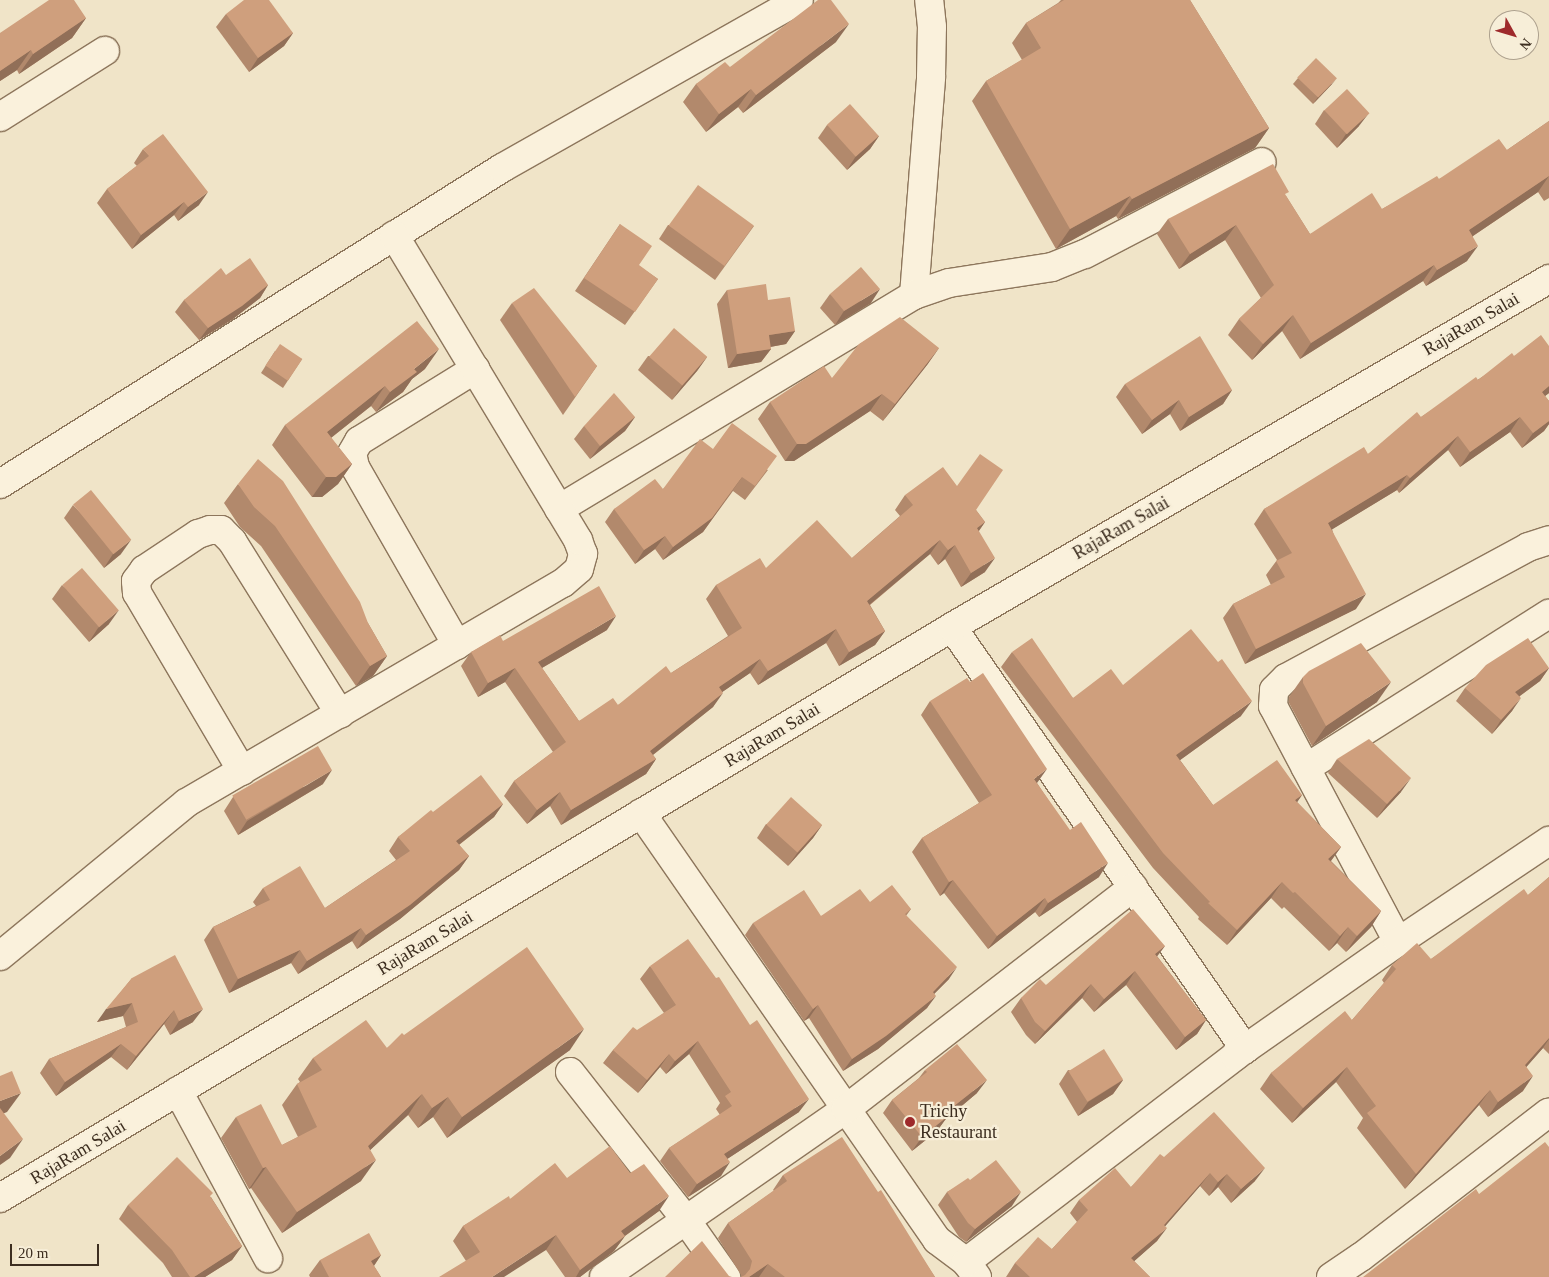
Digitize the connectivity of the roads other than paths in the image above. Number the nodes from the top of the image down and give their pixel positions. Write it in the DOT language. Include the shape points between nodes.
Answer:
graph roads {
  1 [pos="799,0"];
  2 [pos="929,0"];
  3 [pos="105,51"];
  4 [pos="0,117"];
  5 [pos="1262,162"];
  6 [pos="394,235"];
  7 [pos="1549,279"];
  8 [pos="914,295"];
  9 [pos="475,369"];
  10 [pos="0,484"];
  11 [pos="559,509"];
  12 [pos="1549,540"];
  13 [pos="1549,614"];
  14 [pos="952,627"];
  15 [pos="456,645"];
  16 [pos="340,714"];
  17 [pos="1306,768"];
  18 [pos="242,771"];
  19 [pos="641,813"];
  20 [pos="1549,841"];
  21 [pos="1133,887"];
  22 [pos="1398,942"];
  23 [pos="0,956"];
  24 [pos="1245,1049"];
  25 [pos="570,1072"];
  26 [pos="178,1091"];
  27 [pos="846,1109"];
  28 [pos="1549,1112"];
  29 [pos="0,1198"];
  30 [pos="686,1220"];
  31 [pos="268,1258"];
  32 [pos="972,1270"];
  33 [pos="604,1277"];
  34 [pos="726,1277"];
  35 [pos="1332,1277"];
  1 -- 6 [label="street" via="502,168"];
  2 -- 8 [label="street" via="931,77"];
  3 -- 4 [label="street"];
  5 -- 8 [label="street" via="1076,257 1034,270 949,283"];
  6 -- 9 [label="street"];
  6 -- 10 [label="street"];
  7 -- 14 [label="street, RajaRam Salai"];
  8 -- 11 [label="street"];
  9 -- 11 [label="street"];
  9 -- 15 [label="street" via="359,441 352,453 355,467"];
  11 -- 15 [label="street" via="583,554 578,569 563,583"];
  12 -- 17 [label="street" via="1528,547 1286,678 1274,690 1273,706"];
  13 -- 17 [label="street"];
  14 -- 19 [label="street, RajaRam Salai"];
  14 -- 21 [label="street"];
  15 -- 16 [label="street"];
  16 -- 18 [label="street"];
  16 -- 18 [label="street" via="232,541 222,530 198,534 144,570 136,581 137,593"];
  17 -- 22 [label="street"];
  18 -- 23 [label="street" via="186,803"];
  19 -- 26 [label="street, RajaRam Salai"];
  19 -- 27 [label="street"];
  20 -- 22 [label="street"];
  21 -- 24 [label="street"];
  21 -- 27 [label="street"];
  22 -- 24 [label="street"];
  24 -- 32 [label="street"];
  25 -- 30 [label="street"];
  26 -- 29 [label="street, RajaRam Salai"];
  26 -- 31 [label="street"];
  27 -- 30 [label="street"];
  27 -- 32 [label="street" via="937,1240"];
  28 -- 35 [label="street"];
  30 -- 33 [label="street"];
  30 -- 34 [label="street"];
}
